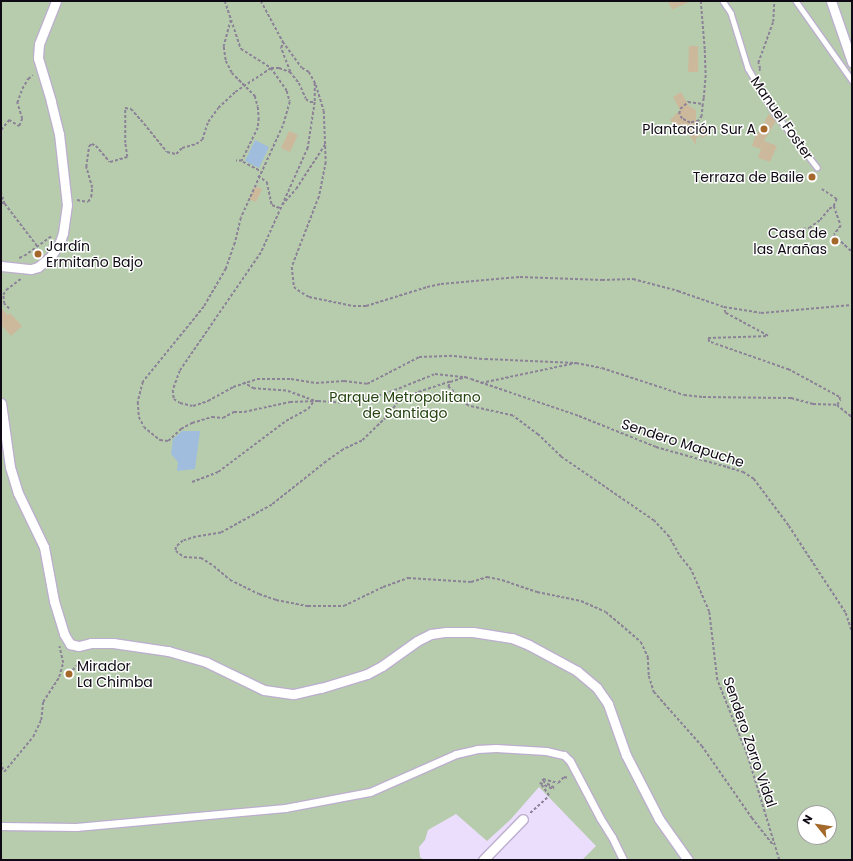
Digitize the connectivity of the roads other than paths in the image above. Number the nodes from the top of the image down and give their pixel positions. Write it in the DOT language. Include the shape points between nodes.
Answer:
graph roads {
  1 [pos="56,1"];
  2 [pos="723,1"];
  3 [pos="796,1"];
  4 [pos="831,1"];
  5 [pos="852,62"];
  6 [pos="852,80"];
  7 [pos="817,167"];
  8 [pos="1,266"];
  9 [pos="1,403"];
  10 [pos="523,819"];
  11 [pos="1,826"];
  12 [pos="484,860"];
  13 [pos="623,860"];
  14 [pos="688,860"];
  1 -- 8 [label="street" via="39,44 38,58 57,121 66,215 60,242 52,256 38,267 31,269"];
  2 -- 7 [label="lane, Manuel Foster" via="731,13 748,68 754,79 774,112"];
  3 -- 6 [label="lane"];
  4 -- 5 [label="street"];
  9 -- 14 [label="street" via="10,467 18,492 44,548 54,602 64,634 70,644 79,646 114,643 168,652 206,662 264,690 294,694 367,674 431,634 473,632 512,638 577,671 597,688 608,704 626,756 662,824"];
  10 -- 12 [label="street"];
  11 -- 13 [label="street" via="76,827 285,808 370,792 456,754 496,748 556,752 570,761"];
}
